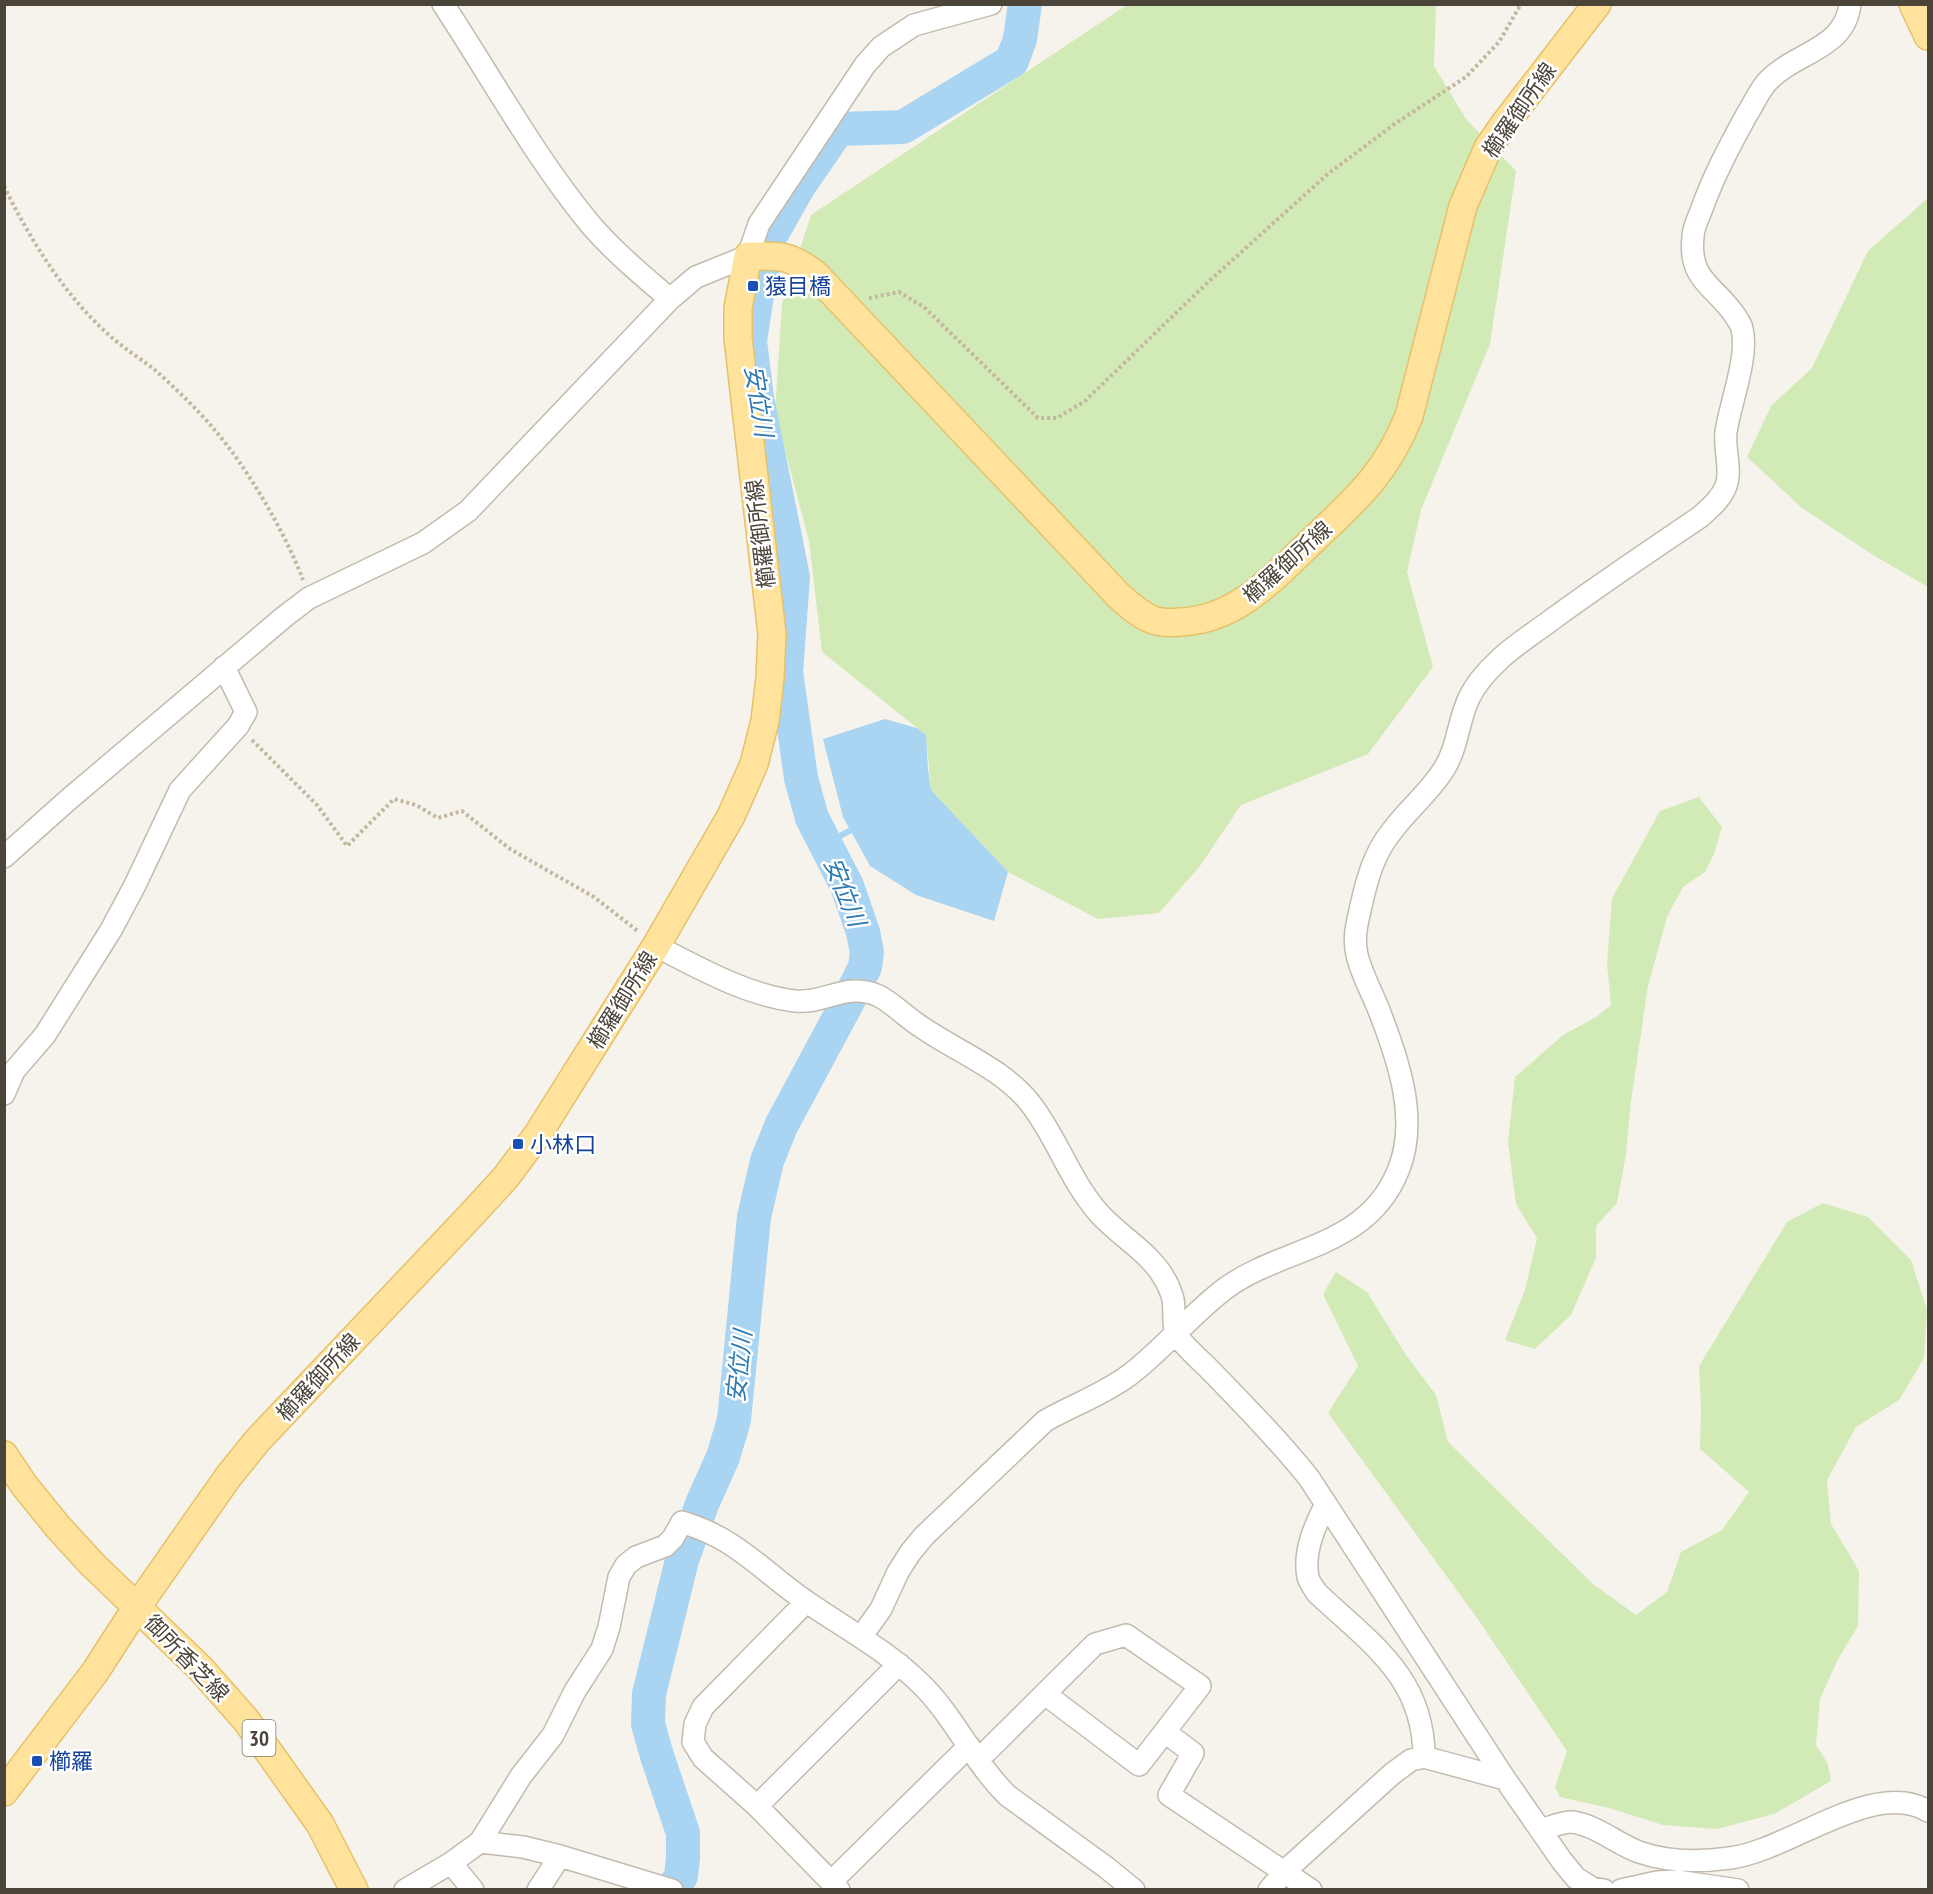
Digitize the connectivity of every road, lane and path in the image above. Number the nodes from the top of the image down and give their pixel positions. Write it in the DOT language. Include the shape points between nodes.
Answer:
graph roads {
  1 [pos="443,4"];
  2 [pos="991,4"];
  3 [pos="1521,4"];
  4 [pos="1597,4"];
  5 [pos="1850,4"];
  6 [pos="1913,4"];
  7 [pos="1929,36"];
  8 [pos="4,186"];
  9 [pos="764,256"];
  10 [pos="670,299"];
  11 [pos="842,303"];
  12 [pos="309,598"];
  13 [pos="224,667"];
  14 [pos="238,726"];
  15 [pos="4,857"];
  16 [pos="656,946"];
  17 [pos="4,1094"];
  18 [pos="1176,1334"];
  19 [pos="4,1455"];
  20 [pos="1326,1504"];
  21 [pos="806,1602"];
  22 [pos="137,1607"];
  23 [pos="861,1637"];
  24 [pos="899,1664"];
  25 [pos="1045,1694"];
  26 [pos="1165,1732"];
  27 [pos="974,1753"];
  28 [pos="1424,1757"];
  29 [pos="1505,1779"];
  30 [pos="4,1792"];
  31 [pos="1926,1804"];
  32 [pos="756,1806"];
  33 [pos="1541,1830"];
  34 [pos="480,1842"];
  35 [pos="560,1856"];
  36 [pos="451,1863"];
  37 [pos="1285,1871"];
  38 [pos="835,1886"];
  39 [pos="1707,1887"];
  40 [pos="662,1888"];
  41 [pos="354,1890"];
  42 [pos="405,1890"];
  43 [pos="473,1890"];
  44 [pos="538,1890"];
  45 [pos="1134,1890"];
  46 [pos="1269,1890"];
  47 [pos="1311,1890"];
  48 [pos="1604,1890"];
  49 [pos="1621,1890"];
  50 [pos="1738,1890"];
  1 -- 10 [label="street" via="522,130 591,224 623,259"];
  2 -- 9 [label="street" via="914,25 881,47 759,224"];
  3 -- 11 [label="path" via="1499,42 1466,77 1329,173 1085,400 1057,418 1038,418 924,307 899,292"];
  4 -- 11 [label="main road, 櫛羅御所線" via="1488,148 1463,206 1409,416 1381,471 1265,586 1230,610 1192,622 1170,623 1152,620 1135,609"];
  5 -- 18 [label="street" via="1841,32 1824,46 1779,70 1765,84 1725,154 1693,234 1692,259 1701,278 1742,328 1743,351 1726,433 1730,473 1725,488 1700,517 1502,657 1483,677 1469,698 1444,769 1392,830 1369,874 1355,931 1356,952 1391,1042 1408,1113 1407,1142 1398,1171 1383,1197 1363,1219 1336,1238 1228,1287"];
  6 -- 7 [label="main road"];
  8 -- 12 [label="path" via="64,286 107,334 156,371 219,436 245,471 293,552"];
  9 -- 10 [label="street" via="696,277"];
  9 -- 11 [label="main road, 櫛羅御所線" via="800,263"];
  9 -- 16 [label="main road, 櫛羅御所線" via="738,308 738,338 772,634 765,721 754,764 731,816"];
  10 -- 12 [label="street" via="468,511 423,543"];
  12 -- 13 [label="street"];
  13 -- 14 [label="street" via="246,712"];
  13 -- 15 [label="street"];
  14 -- 16 [label="path" via="317,805 347,846 394,799 416,805 438,818 462,811 510,849 594,897"];
  14 -- 17 [label="street" via="180,790 111,930 45,1035 14,1071"];
  16 -- 18 [label="street" via="709,973 766,995 812,1001 844,991 868,992 1001,1076 1031,1104 1076,1183 1097,1211 1164,1277 1173,1297"];
  16 -- 22 [label="main road, 櫛羅御所線" via="538,1134 506,1177 257,1441"];
  18 -- 20 [label="street" via="1287,1451"];
  18 -- 23 [label="street" via="1106,1391 1045,1421 932,1528 910,1553 881,1609"];
  19 -- 22 [label="main road, 御所香芝線 / 30" via="58,1527"];
  20 -- 28 [label="street" via="1311,1541 1308,1578 1317,1593 1395,1667 1419,1713"];
  20 -- 29 [label="street"];
  21 -- 23 [label="street"];
  21 -- 32 [label="street" via="716,1692 695,1724 693,1742 703,1758"];
  21 -- 34 [label="street" via="728,1542 682,1522 665,1546 626,1565 619,1577 602,1649 553,1735 521,1776"];
  22 -- 30 [label="main road, 御所香芝線" via="95,1672"];
  22 -- 41 [label="main road, 御所香芝線 / 30" via="246,1720 320,1824"];
  23 -- 24 [label="street"];
  24 -- 27 [label="street" via="947,1713"];
  24 -- 32 [label="street"];
  25 -- 26 [label="street" via="1139,1765"];
  25 -- 26 [label="street" via="1095,1644 1126,1635 1200,1686"];
  25 -- 27 [label="street"];
  26 -- 37 [label="street" via="1193,1753 1169,1795"];
  27 -- 38 [label="street"];
  27 -- 45 [label="street" via="1008,1796"];
  28 -- 29 [label="street"];
  28 -- 37 [label="street" via="1411,1760 1392,1774"];
  29 -- 33 [label="street"];
  31 -- 33 [label="street" via="1881,1802 1760,1851 1701,1861 1639,1852 1572,1822"];
  32 -- 38 [label="street"];
  33 -- 48 [label="street" via="1576,1878"];
  34 -- 35 [label="street"];
  34 -- 36 [label="street"];
  35 -- 40 [label="street"];
  35 -- 44 [label="street"];
  36 -- 42 [label="street"];
  36 -- 43 [label="street"];
  37 -- 46 [label="street"];
  37 -- 47 [label="street"];
  39 -- 49 [label="street" via="1667,1882"];
  39 -- 50 [label="street"];
}
